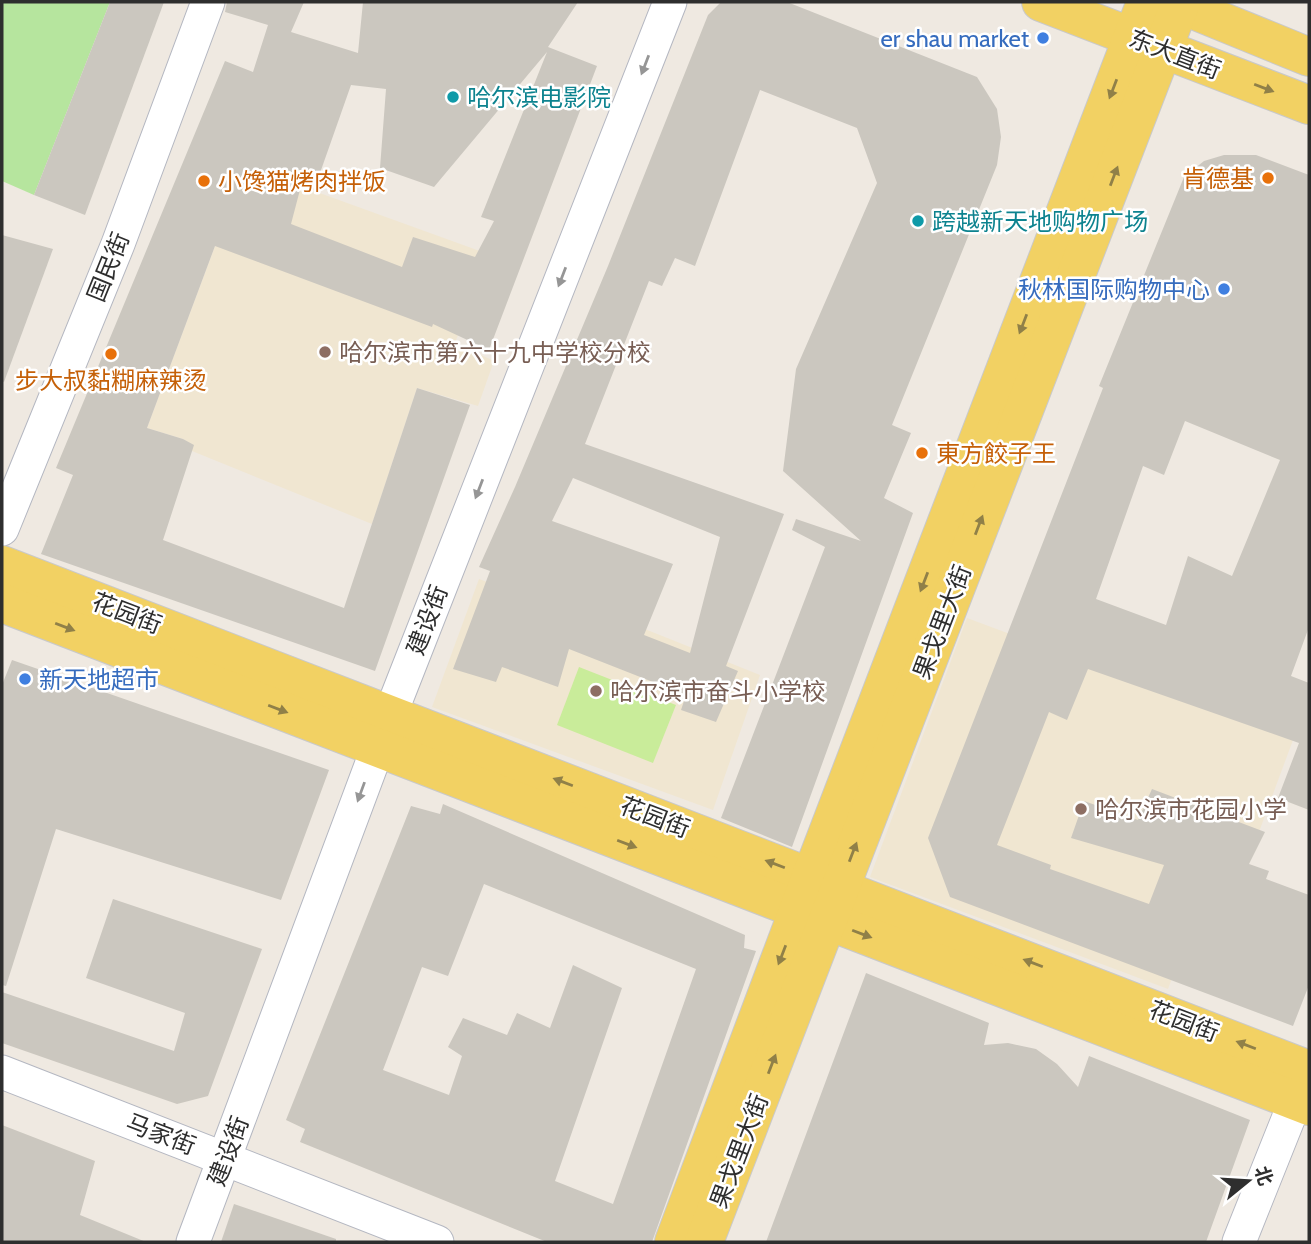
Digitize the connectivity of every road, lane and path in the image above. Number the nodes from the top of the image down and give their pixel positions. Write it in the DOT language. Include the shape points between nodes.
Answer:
graph roads {
  1 [pos="208,2"];
  2 [pos="670,2"];
  3 [pos="1041,2"];
  4 [pos="1170,2"];
  5 [pos="1148,43"];
  6 [pos="1309,57"];
  7 [pos="1309,105"];
  8 [pos="2,529"];
  9 [pos="2,565"];
  10 [pos="2,603"];
  11 [pos="384,731"];
  12 [pos="819,899"];
  13 [pos="2,1072"];
  14 [pos="1306,1082"];
  15 [pos="225,1159"];
  16 [pos="193,1242"];
  17 [pos="437,1242"];
  18 [pos="674,1242"];
  19 [pos="704,1242"];
  20 [pos="1239,1242"];
  1 -- 8 [label="street, 国民街" via="118,244"];
  2 -- 11 [label="street, 建设街, one-way"];
  3 -- 5 [label="main road, 东大直街"];
  4 -- 5 [label="main road, 果戈里大街"];
  4 -- 6 [label="main road, 东大直街"];
  5 -- 7 [label="main road, 东大直街, one-way"];
  5 -- 12 [label="main road, 果戈里大街"];
  9 -- 11 [label="main road, 花园街"];
  10 -- 11 [label="main road, 花园街, one-way"];
  11 -- 12 [label="main road, 花园街"];
  11 -- 15 [label="street, 建设街, one-way"];
  12 -- 14 [label="main road, 花园街"];
  12 -- 18 [label="main road, 果戈里大街, one-way"];
  19 -- 12 [label="main road, 果戈里大街, one-way"];
  13 -- 15 [label="street, 马家街"];
  14 -- 20 [label="street"];
  15 -- 16 [label="street, 建设街"];
  15 -- 17 [label="street, 马家街"];
}
